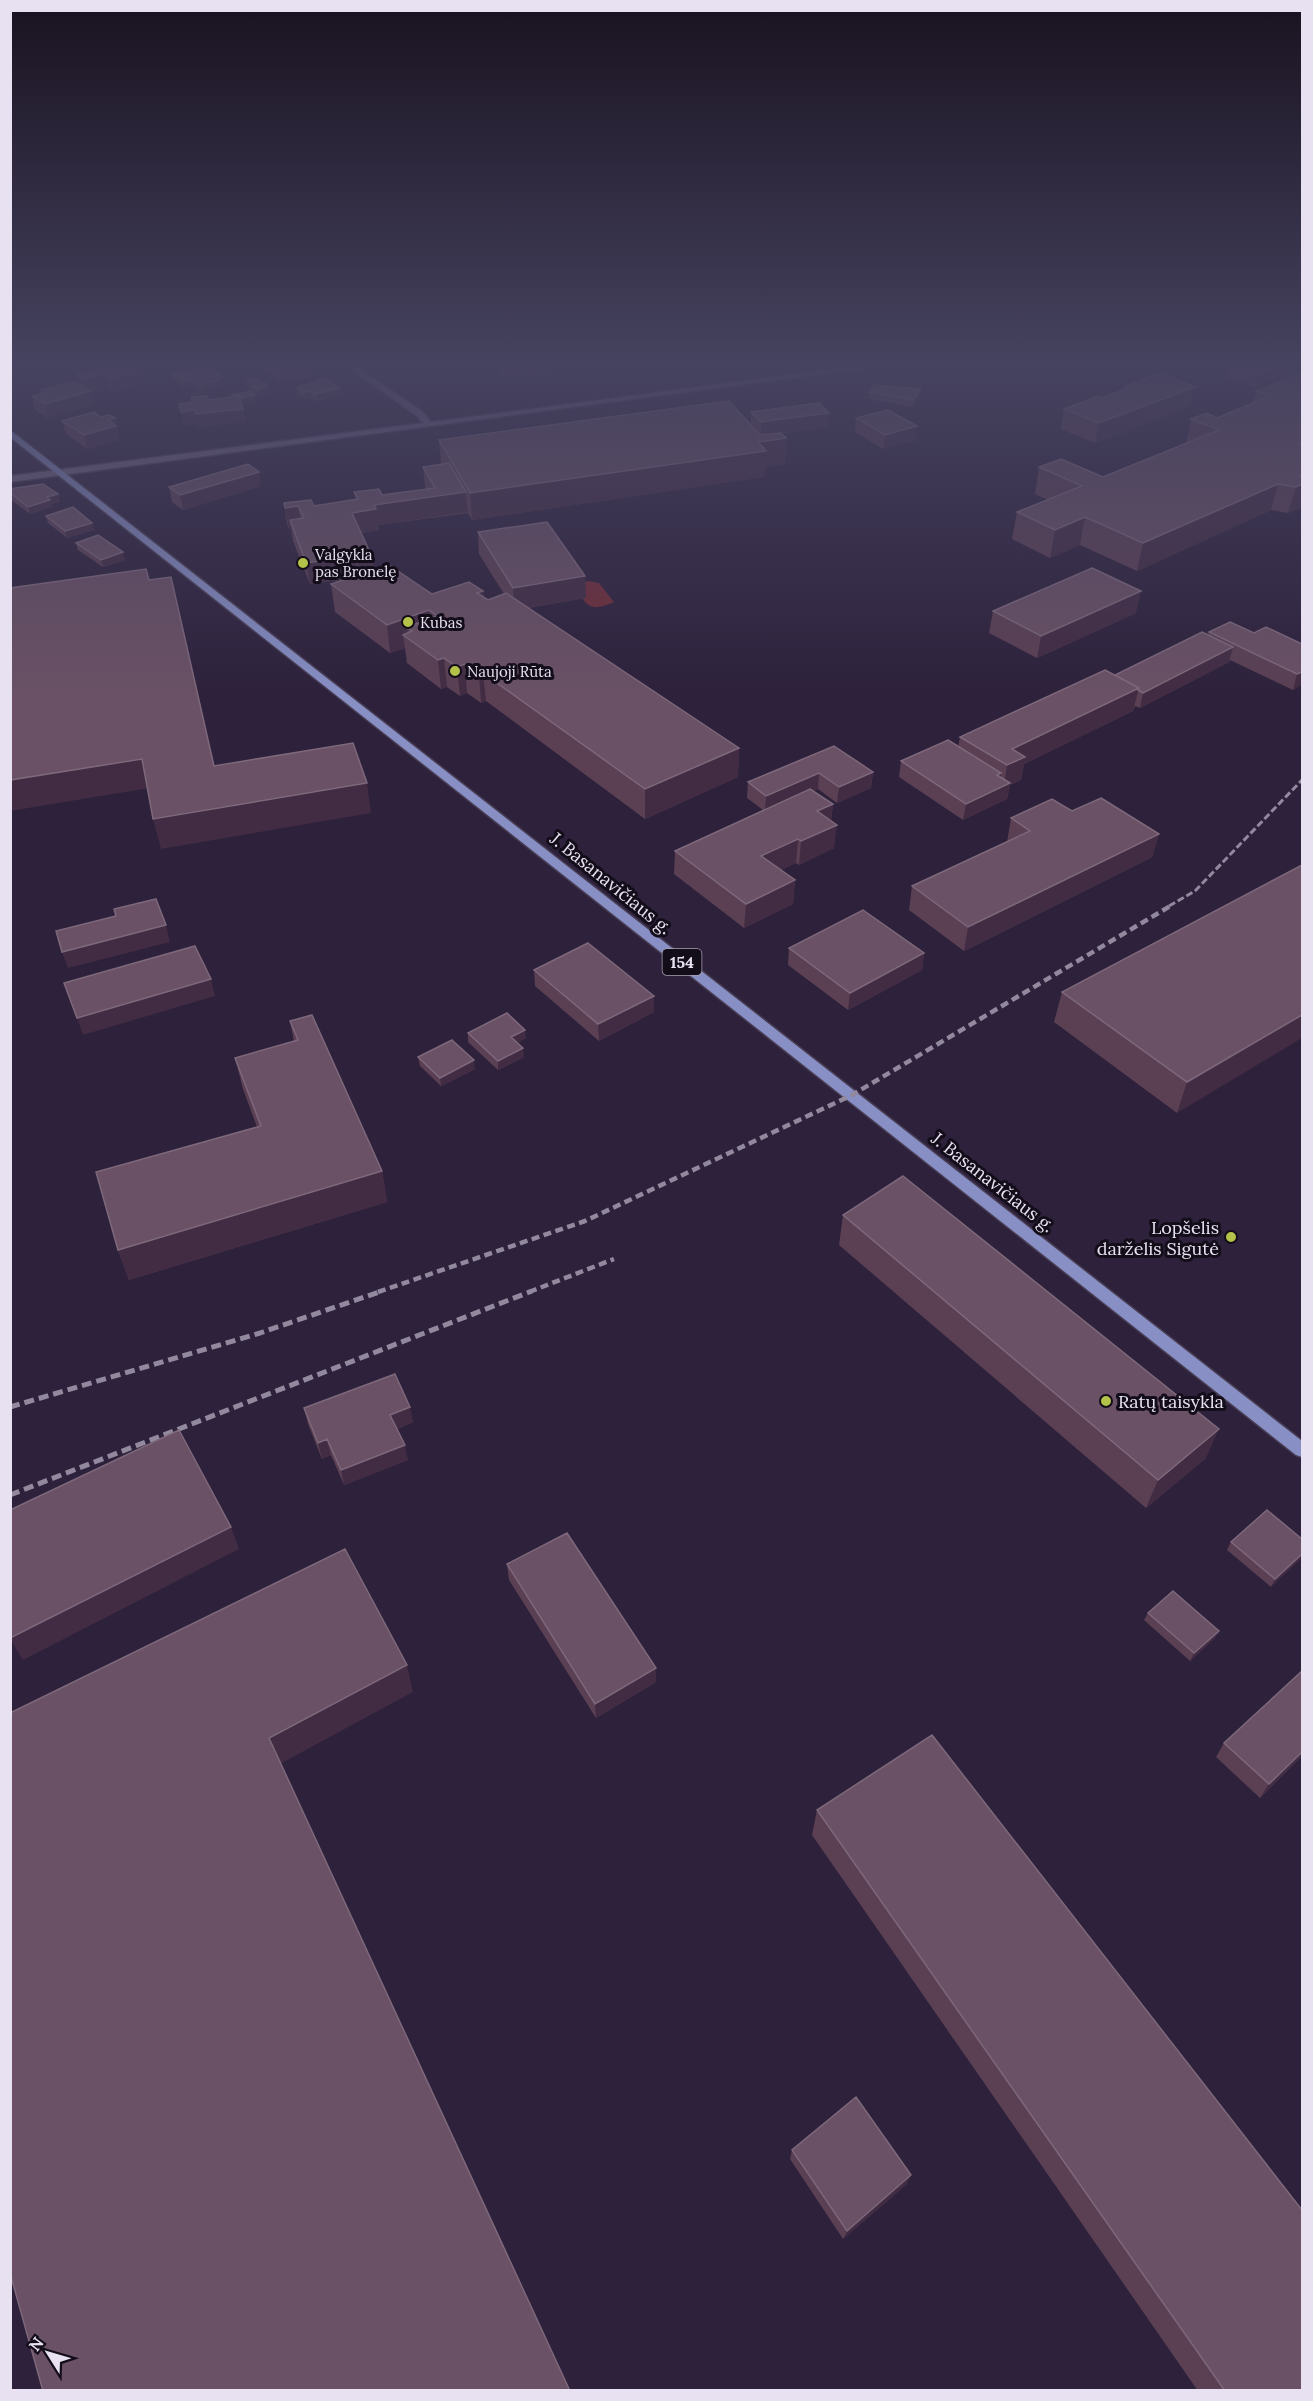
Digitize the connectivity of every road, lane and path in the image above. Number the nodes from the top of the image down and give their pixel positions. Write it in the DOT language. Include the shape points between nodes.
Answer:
graph roads {
  1 [pos="69,472"];
  2 [pos="62,473"];
  3 [pos="10,479"];
  4 [pos="1302,1450"];
  1 -- 2 [label="street"];
  2 -- 3 [label="street"];
  2 -- 4 [label="main road, J. Basanavičiaus g. / 154"];
}
